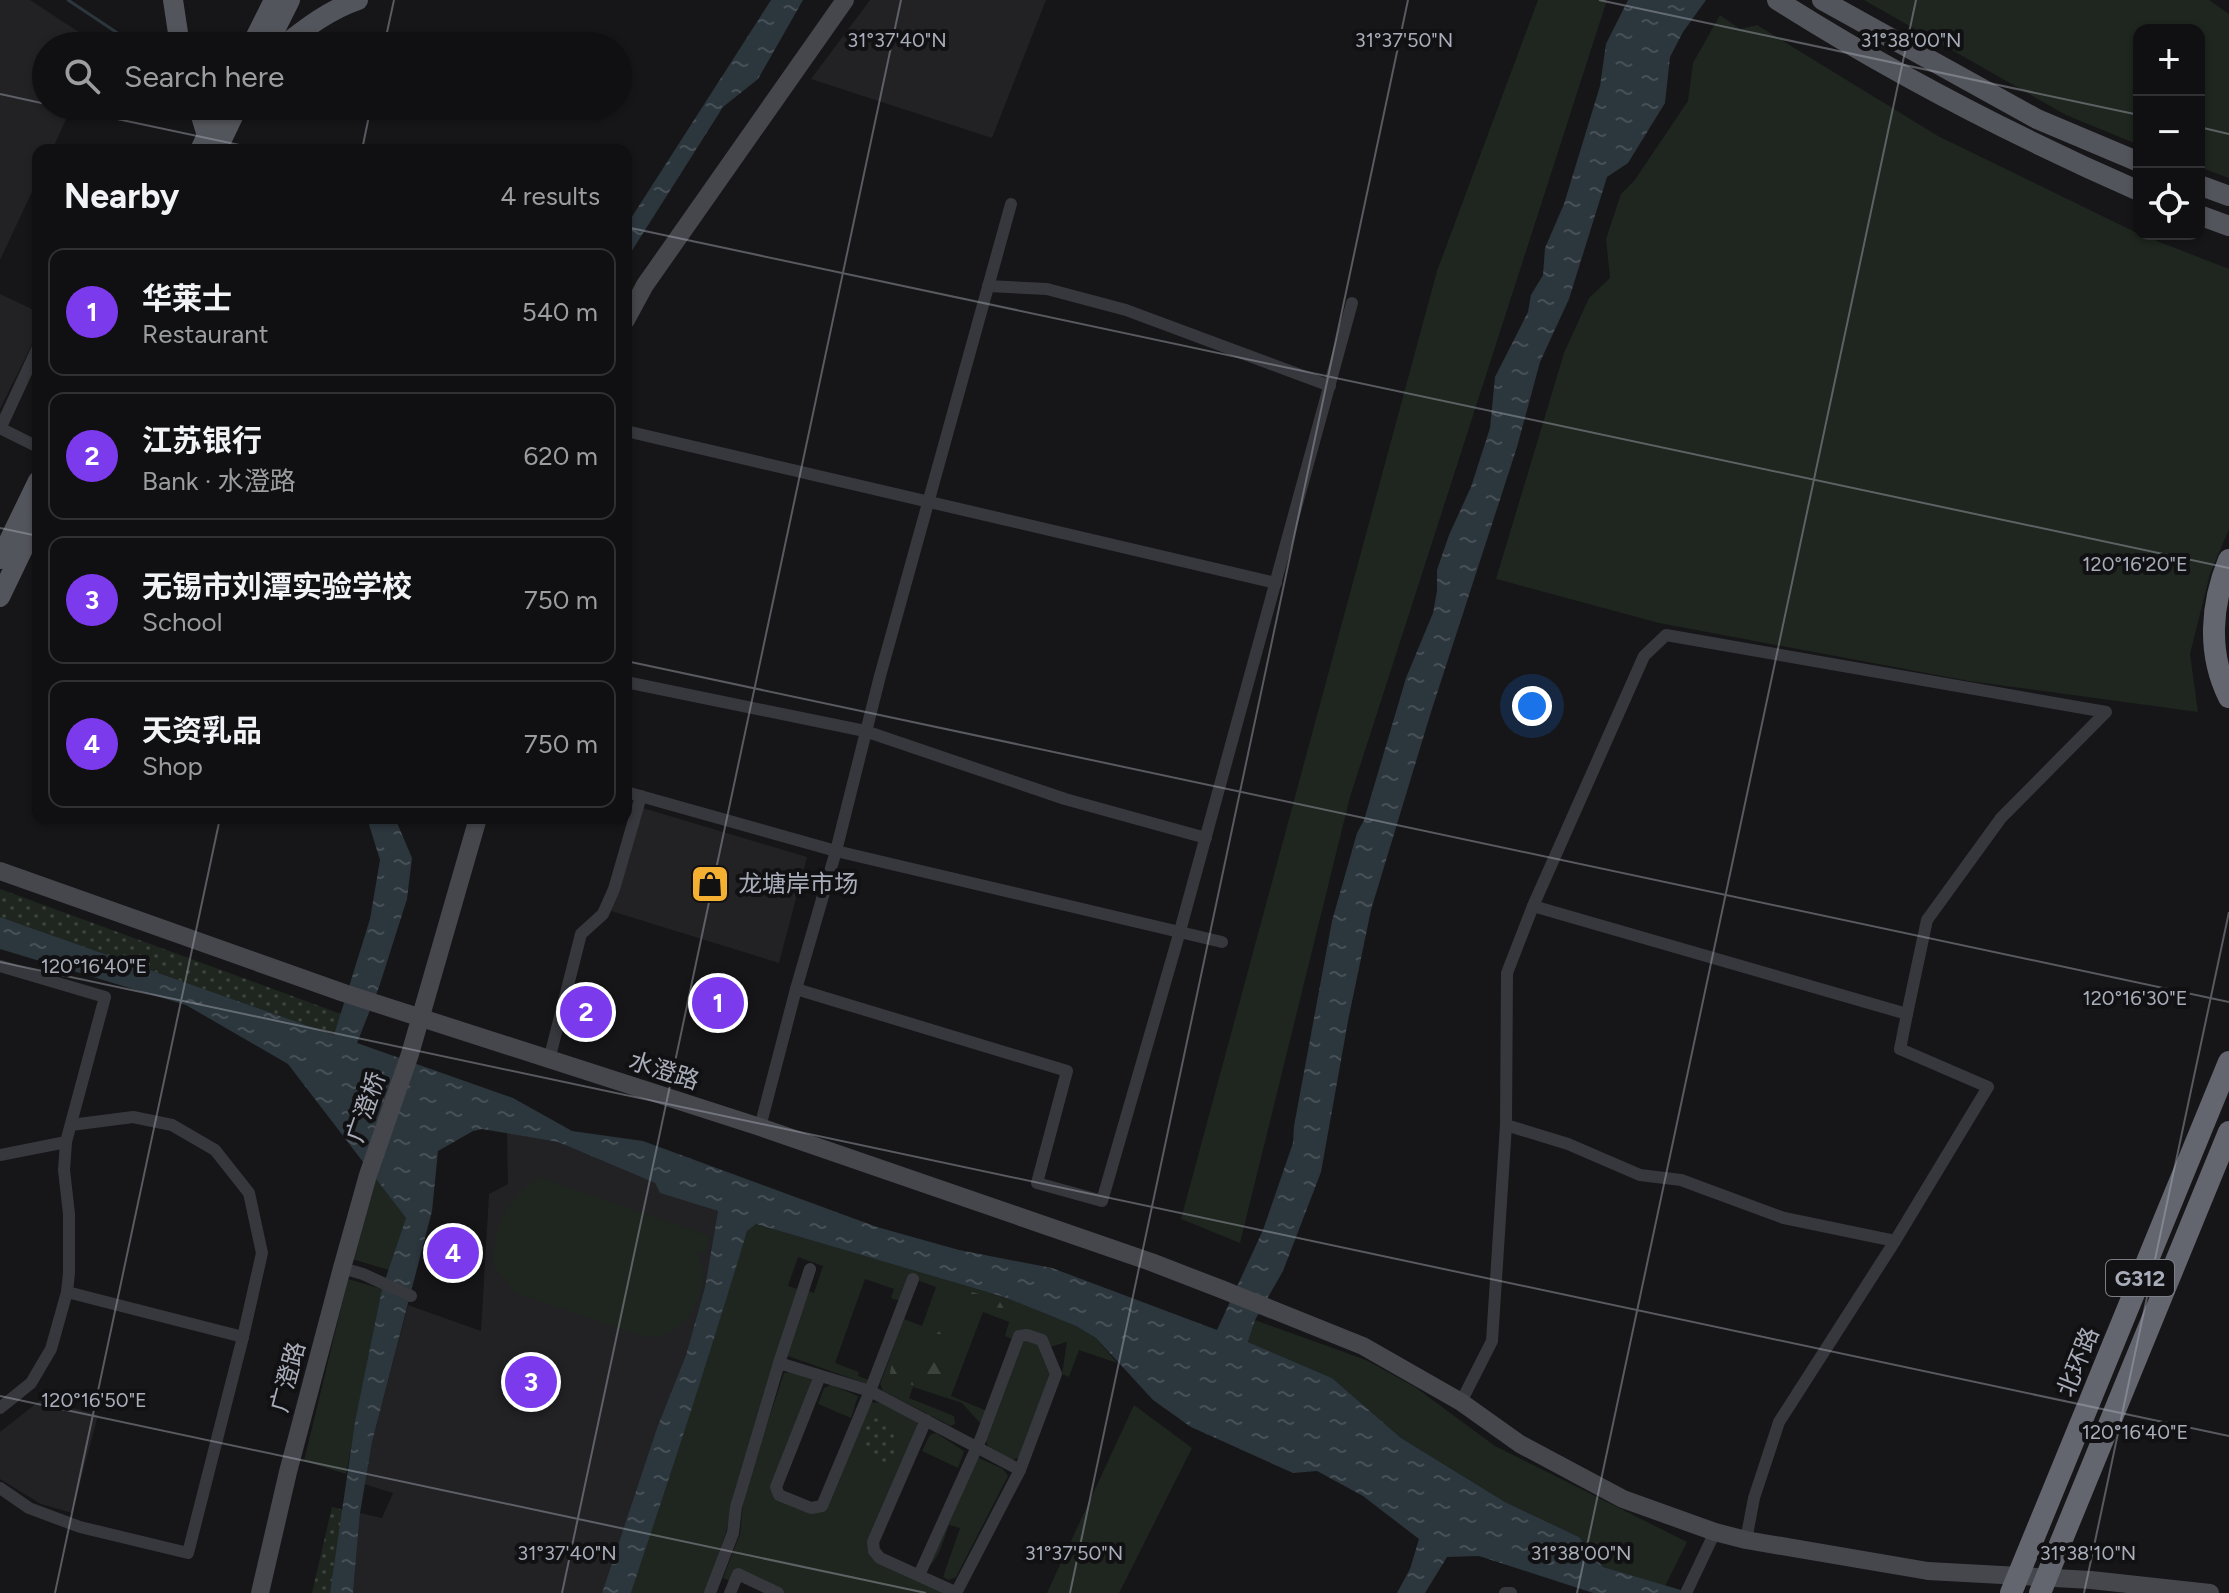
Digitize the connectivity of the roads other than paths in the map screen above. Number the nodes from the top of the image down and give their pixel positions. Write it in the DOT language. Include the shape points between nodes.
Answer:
graph roads {
  1 [pos="173,0"];
  2 [pos="274,0"];
  3 [pos="290,0"];
  4 [pos="358,0"];
  5 [pos="845,0"];
  6 [pos="1777,0"];
  7 [pos="1822,0"];
  8 [pos="178,32"];
  9 [pos="258,32"];
  10 [pos="274,32"];
  11 [pos="300,32"];
  12 [pos="202,120"];
  13 [pos="216,120"];
  14 [pos="227,120"];
  15 [pos="208,144"];
  16 [pos="208,144"];
  17 [pos="209,144"];
  18 [pos="2133,159"];
  19 [pos="2205,187"];
  20 [pos="2133,188"];
  21 [pos="2229,196"];
  22 [pos="1011,204"];
  23 [pos="2205,217"];
  24 [pos="2229,226"];
  25 [pos="988,286"];
  26 [pos="1352,303"];
  27 [pos="632,309"];
  28 [pos="32,360"];
  29 [pos="1330,386"];
  30 [pos="0,429"];
  31 [pos="632,432"];
  32 [pos="32,444"];
  33 [pos="32,493"];
  34 [pos="930,503"];
  35 [pos="32,530"];
  36 [pos="0,559"];
  37 [pos="2229,560"];
  38 [pos="1276,583"];
  39 [pos="0,597"];
  40 [pos="632,683"];
  41 [pos="2229,697"];
  42 [pos="865,731"];
  43 [pos="632,794"];
  44 [pos="641,796"];
  45 [pos="476,824"];
  46 [pos="1206,838"];
  47 [pos="836,851"];
  48 [pos="0,871"];
  49 [pos="1533,906"];
  50 [pos="1180,931"];
  51 [pos="1222,942"];
  52 [pos="0,966"];
  53 [pos="796,989"];
  54 [pos="1907,1014"];
  55 [pos="420,1019"];
  56 [pos="549,1060"];
  57 [pos="2229,1062"];
  58 [pos="71,1125"];
  59 [pos="1506,1125"];
  60 [pos="760,1127"];
  61 [pos="2229,1132"];
  62 [pos="66,1142"];
  63 [pos="0,1155"];
  64 [pos="368,1175"];
  65 [pos="1895,1241"];
  66 [pos="342,1268"];
  67 [pos="810,1269"];
  68 [pos="913,1279"];
  69 [pos="67,1292"];
  70 [pos="411,1296"];
  71 [pos="243,1337"];
  72 [pos="779,1363"];
  73 [pos="820,1376"];
  74 [pos="870,1391"];
  75 [pos="1461,1402"];
  76 [pos="0,1408"];
  77 [pos="926,1420"];
  78 [pos="976,1446"];
  79 [pos="1020,1470"];
  80 [pos="0,1488"];
  81 [pos="1715,1532"];
  82 [pos="1746,1540"];
  83 [pos="919,1575"];
  84 [pos="712,1588"];
  85 [pos="1687,1591"];
  86 [pos="730,1592"];
  87 [pos="955,1592"];
  88 [pos="260,1593"];
  89 [pos="778,1593"];
  90 [pos="2011,1593"];
  91 [pos="2040,1593"];
  92 [pos="2210,1593"];
  1 -- 8 [label="main road"];
  2 -- 9 [label="main road"];
  3 -- 10 [label="main road"];
  4 -- 11 [label="main road"];
  5 -- 27 [label="street"];
  6 -- 20 [label="main road" via="2030,142"];
  7 -- 18 [label="main road" via="2037,119"];
  12 -- 15 [label="main road"];
  13 -- 16 [label="main road"];
  14 -- 17 [label="main road"];
  19 -- 21 [label="main road"];
  22 -- 25 [label="street"];
  23 -- 24 [label="main road"];
  25 -- 29 [label="street" via="1047,289 1126,310"];
  25 -- 34 [label="street"];
  26 -- 29 [label="street"];
  28 -- 30 [label="street"];
  29 -- 38 [label="street"];
  30 -- 32 [label="street"];
  31 -- 34 [label="street"];
  33 -- 36 [label="main road"];
  34 -- 38 [label="street"];
  34 -- 42 [label="street"];
  35 -- 39 [label="main road"];
  37 -- 41 [label="highway" via="2213,633 2215,660"];
  38 -- 46 [label="street"];
  40 -- 42 [label="street"];
  42 -- 46 [label="street" via="1065,799"];
  42 -- 47 [label="street"];
  43 -- 44 [label="street"];
  44 -- 47 [label="street"];
  44 -- 56 [label="street" via="603,914 581,934"];
  45 -- 55 [label="street, 广澄桥"];
  46 -- 50 [label="street"];
  47 -- 50 [label="street"];
  47 -- 53 [label="street"];
  48 -- 55 [label="street, 水澄路"];
  49 -- 54 [label="street"];
  49 -- 54 [label="street" via="1644,656 1666,635 2106,712 2001,818 1927,920"];
  49 -- 59 [label="street" via="1507,973"];
  50 -- 51 [label="street"];
  50 -- 53 [label="street" via="1102,1201 1037,1183 1067,1071"];
  52 -- 58 [label="street" via="105,997"];
  53 -- 60 [label="street"];
  54 -- 65 [label="street" via="1900,1049 1988,1087"];
  55 -- 56 [label="street, 水澄路"];
  55 -- 64 [label="street, 广澄桥"];
  56 -- 60 [label="street, 水澄路"];
  57 -- 90 [label="highway, 北环路 / G312"];
  58 -- 62 [label="street"];
  58 -- 71 [label="street" via="133,1117 172,1125 215,1150 249,1193 262,1253"];
  59 -- 65 [label="street" via="1640,1175 1681,1180 1784,1218"];
  59 -- 75 [label="street" via="1492,1341"];
  60 -- 75 [label="street, 水澄路" via="1273,1309 1363,1346"];
  61 -- 91 [label="highway, G312"];
  62 -- 63 [label="street"];
  62 -- 69 [label="street"];
  64 -- 66 [label="street, 广澄路"];
  65 -- 82 [label="street" via="1779,1422"];
  66 -- 70 [label="street"];
  66 -- 88 [label="street, 广澄路"];
  67 -- 72 [label="street"];
  68 -- 74 [label="street"];
  69 -- 71 [label="street"];
  69 -- 76 [label="street" via="51,1349 31,1383"];
  71 -- 80 [label="street" via="188,1553 80,1527 29,1508"];
  72 -- 73 [label="street"];
  72 -- 84 [label="street" via="733,1533"];
  73 -- 74 [label="street"];
  73 -- 74 [label="street" via="776,1487 779,1495 811,1508 822,1506"];
  74 -- 77 [label="street"];
  75 -- 81 [label="street, 水澄路" via="1520,1444 1623,1499"];
  77 -- 78 [label="street"];
  77 -- 83 [label="street" via="873,1542 880,1558"];
  78 -- 79 [label="street"];
  78 -- 79 [label="street" via="1019,1336 1035,1336 1045,1344 1056,1374"];
  78 -- 83 [label="street"];
  79 -- 87 [label="street"];
  81 -- 82 [label="street, 水澄路"];
  81 -- 85 [label="street"];
  82 -- 92 [label="street, 水澄路" via="1928,1571"];
  83 -- 87 [label="street"];
  84 -- 86 [label="street"];
  86 -- 89 [label="street" via="738,1574"];
}
